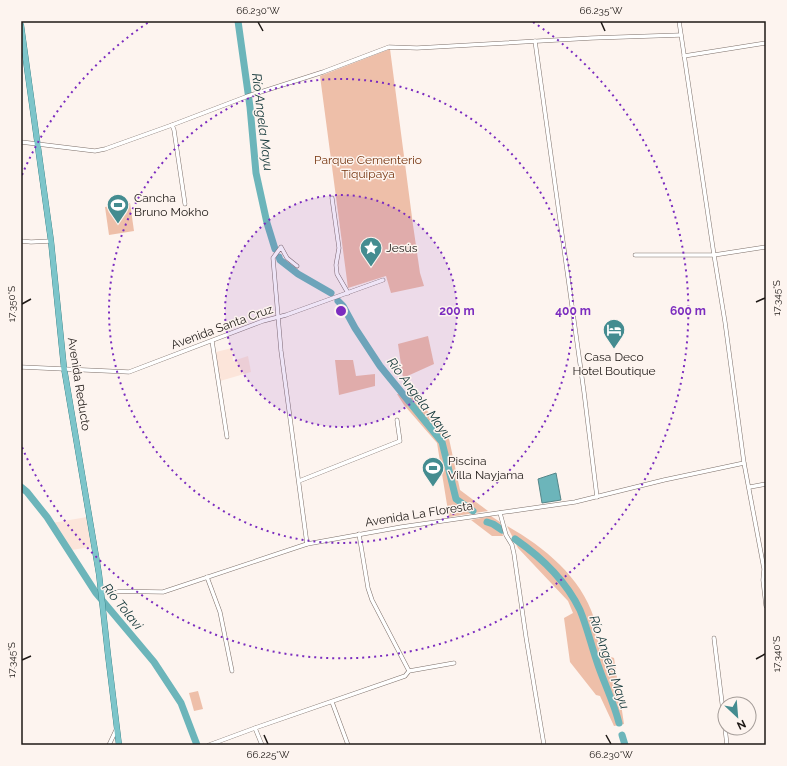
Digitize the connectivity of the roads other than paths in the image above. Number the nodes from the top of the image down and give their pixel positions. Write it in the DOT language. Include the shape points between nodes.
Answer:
graph roads {
  1 [pos="678,21"];
  2 [pos="21,25"];
  3 [pos="681,35"];
  4 [pos="535,41"];
  5 [pos="766,43"];
  6 [pos="684,56"];
  7 [pos="172,125"];
  8 [pos="21,142"];
  9 [pos="38,145"];
  10 [pos="332,198"];
  11 [pos="184,204"];
  12 [pos="21,241"];
  13 [pos="51,241"];
  14 [pos="766,247"];
  15 [pos="635,255"];
  16 [pos="714,255"];
  17 [pos="297,266"];
  18 [pos="383,280"];
  19 [pos="348,293"];
  20 [pos="278,317"];
  21 [pos="212,341"];
  22 [pos="21,367"];
  23 [pos="64,368"];
  24 [pos="397,420"];
  25 [pos="226,437"];
  26 [pos="744,463"];
  27 [pos="299,481"];
  28 [pos="766,484"];
  29 [pos="750,487"];
  30 [pos="597,497"];
  31 [pos="500,513"];
  32 [pos="359,534"];
  33 [pos="307,544"];
  34 [pos="207,577"];
  35 [pos="101,593"];
  36 [pos="766,606"];
  37 [pos="714,638"];
  38 [pos="454,663"];
  39 [pos="232,671"];
  40 [pos="409,672"];
  41 [pos="721,696"];
  42 [pos="332,702"];
  43 [pos="117,727"];
  44 [pos="255,728"];
  45 [pos="109,745"];
  46 [pos="119,745"];
  47 [pos="210,745"];
  48 [pos="262,745"];
  49 [pos="348,745"];
  50 [pos="544,745"];
  1 -- 3 [label="street"];
  2 -- 9 [label="main road, Avenida Reducto"];
  3 -- 4 [label="street"];
  3 -- 6 [label="street"];
  4 -- 7 [label="street" via="417,48 389,46"];
  4 -- 30 [label="street"];
  5 -- 6 [label="street"];
  6 -- 16 [label="street"];
  7 -- 9 [label="street" via="95,151"];
  7 -- 11 [label="street"];
  8 -- 9 [label="street"];
  9 -- 13 [label="main road, Avenida Reducto"];
  10 -- 19 [label="street" via="338,248 337,274"];
  12 -- 13 [label="street"];
  13 -- 23 [label="main road, Avenida Reducto"];
  14 -- 16 [label="street"];
  15 -- 16 [label="street"];
  16 -- 26 [label="street"];
  17 -- 20 [label="street" via="286,258 281,247 273,258"];
  18 -- 19 [label="street, Avenida Santa Cruz"];
  19 -- 20 [label="street, Avenida Santa Cruz"];
  20 -- 21 [label="street, Avenida Santa Cruz"];
  20 -- 27 [label="street"];
  21 -- 23 [label="street, Avenida Santa Cruz" via="129,372"];
  21 -- 25 [label="street"];
  22 -- 23 [label="street, Avenida Santa Cruz"];
  23 -- 35 [label="main road, Avenida Reducto"];
  24 -- 27 [label="street" via="400,441"];
  26 -- 29 [label="street"];
  26 -- 30 [label="street, Avenida La Floresta"];
  27 -- 33 [label="street"];
  28 -- 29 [label="street"];
  29 -- 36 [label="street" via="764,569"];
  30 -- 31 [label="street, Avenida La Floresta"];
  31 -- 32 [label="street, Avenida La Floresta"];
  31 -- 50 [label="street" via="514,554"];
  32 -- 33 [label="street, Avenida La Floresta"];
  32 -- 40 [label="street" via="372,600"];
  33 -- 34 [label="street, Avenida La Floresta"];
  34 -- 35 [label="street, Avenida La Floresta" via="163,592"];
  34 -- 39 [label="street" via="220,612"];
  35 -- 43 [label="main road, Avenida Reducto"];
  37 -- 41 [label="street"];
  38 -- 40 [label="street"];
  40 -- 42 [label="street" via="405,676"];
  42 -- 44 [label="street"];
  42 -- 49 [label="street"];
  43 -- 45 [label="street"];
  43 -- 46 [label="main road, Avenida Reducto"];
  44 -- 47 [label="street"];
  44 -- 48 [label="street"];
}
